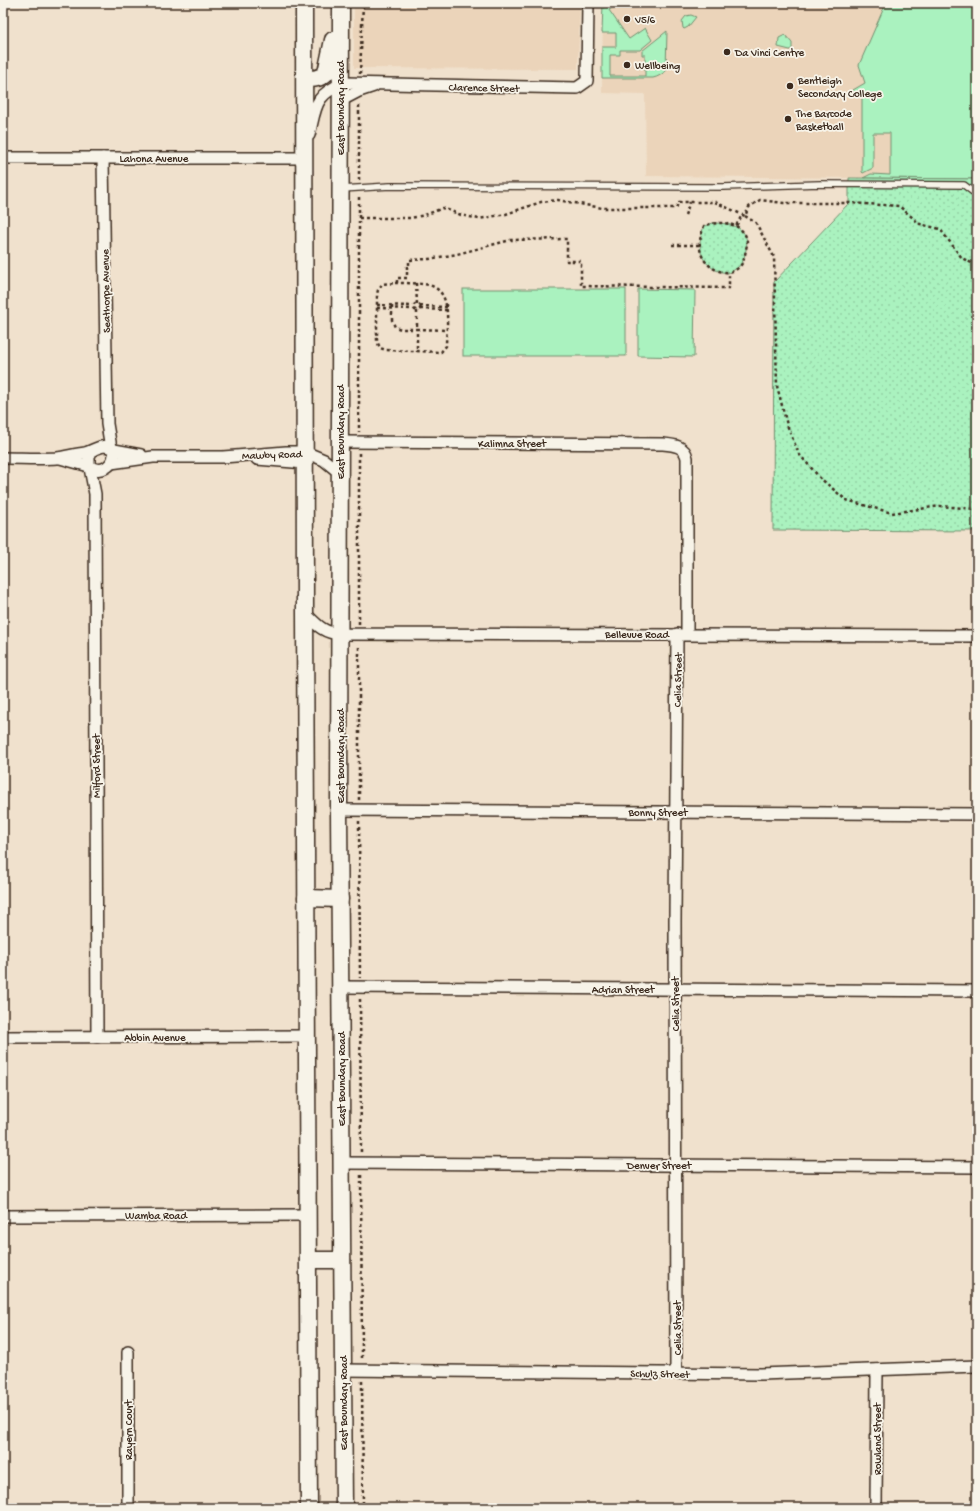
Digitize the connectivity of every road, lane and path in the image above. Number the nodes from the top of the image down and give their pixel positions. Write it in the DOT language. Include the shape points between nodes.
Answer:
graph roads {
  1 [pos="304,3"];
  2 [pos="588,3"];
  3 [pos="341,5"];
  4 [pos="305,79"];
  5 [pos="340,85"];
  6 [pos="379,85"];
  7 [pos="340,101"];
  8 [pos="305,156"];
  9 [pos="3,158"];
  10 [pos="103,158"];
  11 [pos="359,187"];
  12 [pos="340,189"];
  13 [pos="977,195"];
  14 [pos="690,202"];
  15 [pos="685,216"];
  16 [pos="743,216"];
  17 [pos="359,218"];
  18 [pos="736,226"];
  19 [pos="672,245"];
  20 [pos="700,245"];
  21 [pos="977,266"];
  22 [pos="729,273"];
  23 [pos="397,283"];
  24 [pos="416,284"];
  25 [pos="417,304"];
  26 [pos="377,307"];
  27 [pos="392,307"];
  28 [pos="413,307"];
  29 [pos="447,308"];
  30 [pos="419,309"];
  31 [pos="417,329"];
  32 [pos="446,330"];
  33 [pos="417,352"];
  34 [pos="107,424"];
  35 [pos="340,442"];
  36 [pos="359,442"];
  37 [pos="95,449"];
  38 [pos="112,449"];
  39 [pos="682,449"];
  40 [pos="305,457"];
  41 [pos="3,458"];
  42 [pos="57,458"];
  43 [pos="153,458"];
  44 [pos="107,466"];
  45 [pos="89,467"];
  46 [pos="340,473"];
  47 [pos="95,494"];
  48 [pos="977,509"];
  49 [pos="305,613"];
  50 [pos="340,634"];
  51 [pos="682,634"];
  52 [pos="977,636"];
  53 [pos="340,810"];
  54 [pos="676,812"];
  55 [pos="977,814"];
  56 [pos="306,898"];
  57 [pos="340,899"];
  58 [pos="340,987"];
  59 [pos="675,989"];
  60 [pos="977,991"];
  61 [pos="307,1036"];
  62 [pos="3,1037"];
  63 [pos="97,1037"];
  64 [pos="341,1162"];
  65 [pos="676,1165"];
  66 [pos="977,1167"];
  67 [pos="308,1215"];
  68 [pos="3,1216"];
  69 [pos="308,1260"];
  70 [pos="342,1260"];
  71 [pos="128,1352"];
  72 [pos="977,1366"];
  73 [pos="342,1370"];
  74 [pos="877,1370"];
  75 [pos="676,1373"];
  76 [pos="128,1508"];
  77 [pos="309,1508"];
  78 [pos="344,1508"];
  79 [pos="876,1508"];
  1 -- 4 [label="main road"];
  2 -- 6 [label="street, Clarence Street" via="587,81 578,88"];
  3 -- 4 [label="main road" via="326,73 322,77"];
  3 -- 5 [label="main road, East Boundary Road"];
  4 -- 8 [label="main road"];
  5 -- 6 [label="street, Clarence Street"];
  5 -- 7 [label="main road, East Boundary Road"];
  5 -- 8 [label="street, Clarence Street" via="327,91 318,101"];
  6 -- 7 [label="street, Clarence Street" via="359,91"];
  7 -- 12 [label="main road, East Boundary Road"];
  8 -- 10 [label="street, Lahona Avenue"];
  8 -- 40 [label="main road"];
  9 -- 10 [label="street, Lahona Avenue"];
  10 -- 34 [label="street, Seathorpe Avenue"];
  11 -- 12 [label="lane"];
  11 -- 13 [label="lane" via="964,185"];
  11 -- 17 [label="path"];
  12 -- 35 [label="main road, East Boundary Road"];
  14 -- 15 [label="path"];
  14 -- 16 [label="path" via="715,202"];
  14 -- 17 [label="path" via="679,202 676,208 602,208 558,200 479,219 443,208 411,218"];
  16 -- 18 [label="path"];
  16 -- 21 [label="path" via="749,207 760,200 900,206 920,224 940,229 962,258"];
  16 -- 48 [label="path" via="756,223 774,257 777,386 787,425 800,454 820,478 846,500 892,513 940,506"];
  17 -- 36 [label="path"];
  18 -- 20 [label="path" via="726,223 704,226"];
  18 -- 22 [label="path" via="747,237 748,244 740,267"];
  19 -- 20 [label="path"];
  20 -- 22 [label="path" via="706,261 716,270"];
  22 -- 23 [label="path" via="729,288 581,286 581,261 567,261 567,239 511,240 457,254 409,260 407,278 397,278"];
  23 -- 24 [label="path"];
  23 -- 26 [label="path" via="380,286"];
  24 -- 25 [label="path"];
  24 -- 29 [label="path" via="429,285 442,292"];
  25 -- 28 [label="path"];
  25 -- 30 [label="path"];
  26 -- 27 [label="path"];
  26 -- 33 [label="path" via="380,348"];
  27 -- 28 [label="path"];
  27 -- 31 [label="path" via="395,327"];
  28 -- 30 [label="path"];
  29 -- 30 [label="path"];
  29 -- 32 [label="path"];
  30 -- 31 [label="path"];
  31 -- 32 [label="path"];
  31 -- 33 [label="path"];
  32 -- 33 [label="path" via="446,346 441,352"];
  34 -- 37 [label="street, Seathorpe Avenue"];
  34 -- 38 [label="street, Seathorpe Avenue"];
  35 -- 36 [label="street, Kalimna Street"];
  35 -- 46 [label="main road, East Boundary Road"];
  36 -- 39 [label="street, Kalimna Street" via="664,444 679,446"];
  37 -- 38 [label="street"];
  37 -- 42 [label="street"];
  37 -- 45 [label="street" via="88,457"];
  38 -- 43 [label="street, Mawby Road"];
  38 -- 44 [label="street" via="114,458"];
  39 -- 51 [label="street, Celia Street" via="687,462"];
  40 -- 43 [label="street, Mawby Road"];
  40 -- 46 [label="street, Mawby Road" via="315,455"];
  40 -- 49 [label="main road"];
  41 -- 42 [label="street"];
  42 -- 45 [label="street"];
  43 -- 44 [label="street, Mawby Road"];
  44 -- 45 [label="street" via="96,470"];
  44 -- 47 [label="street, Milford Street"];
  45 -- 47 [label="street, Milford Street"];
  46 -- 50 [label="main road, East Boundary Road"];
  47 -- 63 [label="street, Milford Street"];
  49 -- 50 [label="street, Bellevue Road" via="330,633"];
  49 -- 56 [label="main road"];
  50 -- 51 [label="street, Bellevue Road"];
  50 -- 53 [label="main road, East Boundary Road"];
  51 -- 52 [label="street, Bellevue Road"];
  51 -- 54 [label="street, Celia Street"];
  53 -- 54 [label="street, Bonny Street"];
  53 -- 57 [label="main road, East Boundary Road"];
  54 -- 55 [label="street, Bonny Street"];
  54 -- 59 [label="street, Celia Street"];
  56 -- 57 [label="main road"];
  56 -- 61 [label="main road"];
  57 -- 58 [label="main road, East Boundary Road"];
  58 -- 59 [label="street, Adrian Street"];
  58 -- 64 [label="main road, East Boundary Road"];
  59 -- 60 [label="street, Adrian Street"];
  59 -- 65 [label="street, Celia Street"];
  61 -- 63 [label="street, Abbin Avenue"];
  61 -- 67 [label="main road"];
  62 -- 63 [label="street, Abbin Avenue"];
  64 -- 65 [label="street, Denver Street"];
  64 -- 70 [label="main road, East Boundary Road"];
  65 -- 66 [label="street, Denver Street"];
  65 -- 75 [label="street, Celia Street"];
  67 -- 68 [label="street, Wamba Road"];
  67 -- 69 [label="main road"];
  69 -- 70 [label="main road"];
  69 -- 77 [label="main road"];
  70 -- 73 [label="main road, East Boundary Road"];
  71 -- 76 [label="street, Rayern Court"];
  72 -- 74 [label="street, Schulz Street"];
  73 -- 75 [label="street, Schulz Street"];
  73 -- 78 [label="main road, East Boundary Road"];
  74 -- 75 [label="street, Schulz Street"];
  74 -- 79 [label="street, Rowland Street"];
}
